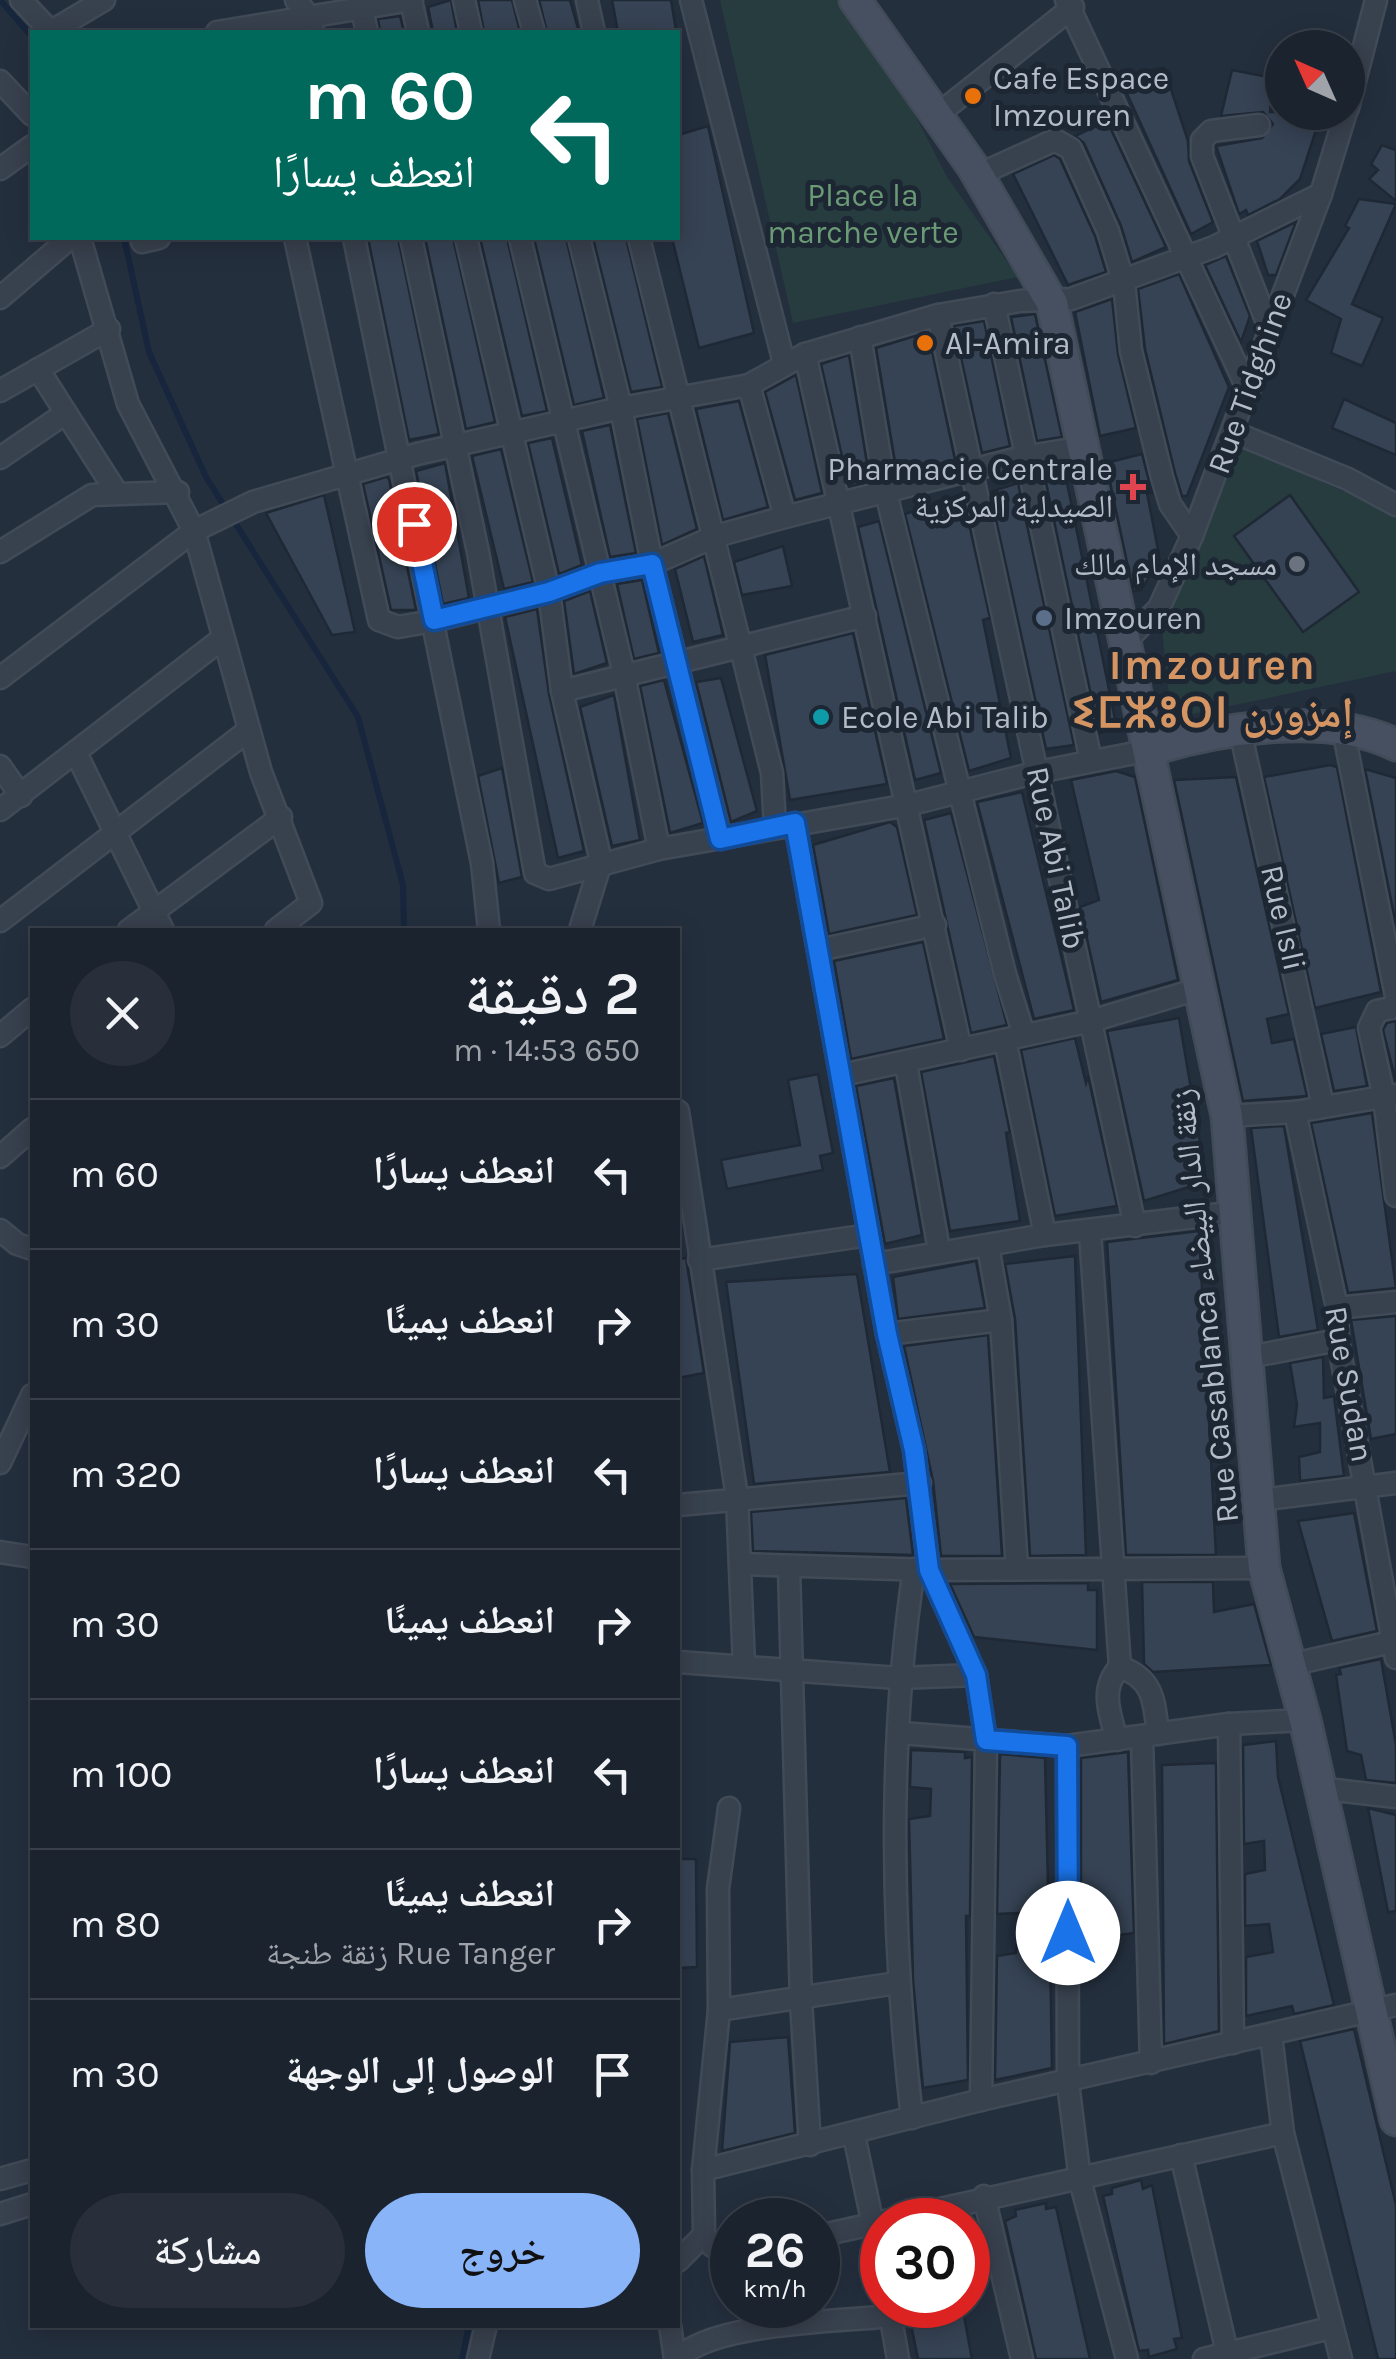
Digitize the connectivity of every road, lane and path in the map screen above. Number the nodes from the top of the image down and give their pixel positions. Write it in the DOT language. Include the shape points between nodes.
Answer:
graph roads {
  1 [pos="22,0"];
  2 [pos="104,0"];
  3 [pos="296,0"];
  4 [pos="412,0"];
  5 [pos="464,0"];
  6 [pos="526,0"];
  7 [pos="587,0"];
  8 [pos="690,0"];
  9 [pos="1376,0"];
  10 [pos="861,2"];
  11 [pos="1070,4"];
  12 [pos="361,6"];
  13 [pos="311,25"];
  14 [pos="49,30"];
  15 [pos="54,30"];
  16 [pos="254,30"];
  17 [pos="367,30"];
  18 [pos="418,30"];
  19 [pos="471,30"];
  20 [pos="534,30"];
  21 [pos="594,30"];
  22 [pos="1365,42"];
  23 [pos="0,81"];
  24 [pos="30,114"];
  25 [pos="937,115"];
  26 [pos="1259,125"];
  27 [pos="1341,130"];
  28 [pos="30,148"];
  29 [pos="0,170"];
  30 [pos="978,175"];
  31 [pos="1321,194"];
  32 [pos="1232,238"];
  33 [pos="68,240"];
  34 [pos="81,240"];
  35 [pos="295,240"];
  36 [pos="354,240"];
  37 [pos="411,240"];
  38 [pos="466,240"];
  39 [pos="520,240"];
  40 [pos="580,240"];
  41 [pos="639,240"];
  42 [pos="1188,256"];
  43 [pos="1124,283"];
  44 [pos="0,298"];
  45 [pos="994,304"];
  46 [pos="1052,304"];
  47 [pos="938,315"];
  48 [pos="1268,326"];
  49 [pos="109,330"];
  50 [pos="860,337"];
  51 [pos="805,354"];
  52 [pos="784,363"];
  53 [pos="38,369"];
  54 [pos="749,385"];
  55 [pos="0,390"];
  56 [pos="1248,392"];
  57 [pos="677,398"];
  58 [pos="621,408"];
  59 [pos="66,413"];
  60 [pos="564,421"];
  61 [pos="1233,432"];
  62 [pos="509,437"];
  63 [pos="1084,447"];
  64 [pos="455,449"];
  65 [pos="1023,457"];
  66 [pos="0,458"];
  67 [pos="401,459"];
  68 [pos="972,472"];
  69 [pos="346,475"];
  70 [pos="115,490"];
  71 [pos="178,492"];
  72 [pos="886,493"];
  73 [pos="840,505"];
  74 [pos="1396,505"];
  75 [pos="785,517"];
  76 [pos="194,531"];
  77 [pos="716,536"];
  78 [pos="1192,536"];
  79 [pos="0,552"];
  80 [pos="652,564"];
  81 [pos="600,573"];
  82 [pos="549,592"];
  83 [pos="488,606"];
  84 [pos="865,616"];
  85 [pos="434,620"];
  86 [pos="223,638"];
  87 [pos="1128,640"];
  88 [pos="742,649"];
  89 [pos="678,666"];
  90 [pos="624,677"];
  91 [pos="0,678"];
  92 [pos="562,691"];
  93 [pos="1343,729"];
  94 [pos="249,730"];
  95 [pos="1240,730"];
  96 [pos="1396,745"];
  97 [pos="1150,750"];
  98 [pos="76,753"];
  99 [pos="1091,760"];
  100 [pos="0,766"];
  101 [pos="1038,772"];
  102 [pos="960,794"];
  103 [pos="21,796"];
  104 [pos="908,805"];
  105 [pos="0,810"];
  106 [pos="281,817"];
  107 [pos="785,825"];
  108 [pos="117,831"];
  109 [pos="720,839"];
  110 [pos="659,850"];
  111 [pos="602,862"];
  112 [pos="311,903"];
  113 [pos="153,910"];
  114 [pos="0,921"];
  115 [pos="935,925"];
  116 [pos="131,928"];
  117 [pos="161,928"];
  118 [pos="279,928"];
  119 [pos="312,928"];
  120 [pos="487,928"];
  121 [pos="581,928"];
  122 [pos="819,950"];
  123 [pos="1198,989"];
  124 [pos="1396,996"];
  125 [pos="1386,1009"];
  126 [pos="30,1011"];
  127 [pos="1091,1021"];
  128 [pos="0,1036"];
  129 [pos="1015,1038"];
  130 [pos="961,1050"];
  131 [pos="906,1064"];
  132 [pos="842,1075"];
  133 [pos="1390,1095"];
  134 [pos="1323,1106"];
  135 [pos="1294,1112"];
  136 [pos="1227,1116"];
  137 [pos="30,1131"];
  138 [pos="680,1143"];
  139 [pos="0,1156"];
  140 [pos="1396,1196"];
  141 [pos="1237,1212"];
  142 [pos="685,1223"];
  143 [pos="1135,1226"];
  144 [pos="0,1230"];
  145 [pos="1090,1232"];
  146 [pos="869,1235"];
  147 [pos="1045,1235"];
  148 [pos="988,1246"];
  149 [pos="30,1248"];
  150 [pos="939,1250"];
  151 [pos="699,1260"];
  152 [pos="874,1264"];
  153 [pos="1396,1302"];
  154 [pos="1337,1308"];
  155 [pos="1001,1320"];
  156 [pos="887,1334"];
  157 [pos="1338,1340"];
  158 [pos="1250,1357"];
  159 [pos="30,1399"];
  160 [pos="0,1463"];
  161 [pos="920,1483"];
  162 [pos="1396,1483"];
  163 [pos="1367,1487"];
  164 [pos="737,1497"];
  165 [pos="1260,1500"];
  166 [pos="680,1506"];
  167 [pos="0,1552"];
  168 [pos="30,1557"];
  169 [pos="740,1564"];
  170 [pos="1114,1567"];
  171 [pos="789,1568"];
  172 [pos="1264,1568"];
  173 [pos="1017,1569"];
  174 [pos="921,1570"];
  175 [pos="1395,1647"];
  176 [pos="680,1662"];
  177 [pos="744,1665"];
  178 [pos="1290,1665"];
  179 [pos="1120,1667"];
  180 [pos="792,1668"];
  181 [pos="976,1675"];
  182 [pos="898,1678"];
  183 [pos="1305,1720"];
  184 [pos="1229,1724"];
  185 [pos="901,1733"];
  186 [pos="1150,1736"];
  187 [pos="986,1740"];
  188 [pos="1117,1740"];
  189 [pos="1067,1746"];
  190 [pos="1318,1788"];
  191 [pos="1396,1796"];
  192 [pos="730,1808"];
  193 [pos="897,1983"];
  194 [pos="801,2001"];
  195 [pos="1384,2007"];
  196 [pos="719,2010"];
  197 [pos="1271,2036"];
  198 [pos="1233,2043"];
  199 [pos="1151,2063"];
  200 [pos="1068,2083"];
  201 [pos="981,2100"];
  202 [pos="912,2118"];
  203 [pos="1396,2120"];
  204 [pos="1284,2132"];
  205 [pos="854,2135"];
  206 [pos="810,2145"];
  207 [pos="1181,2156"];
  208 [pos="704,2170"];
  209 [pos="30,2171"];
  210 [pos="0,2179"];
  211 [pos="1080,2180"];
  212 [pos="984,2196"];
  213 [pos="869,2198"];
  214 [pos="976,2198"];
  215 [pos="30,2205"];
  216 [pos="0,2214"];
  217 [pos="704,2236"];
  218 [pos="710,2244"];
  219 [pos="680,2259"];
  220 [pos="860,2315"];
  221 [pos="485,2328"];
  222 [pos="671,2328"];
  223 [pos="886,2328"];
  224 [pos="892,2328"];
  225 [pos="1330,2328"];
  226 [pos="1227,2352"];
  227 [pos="478,2359"];
  228 [pos="676,2359"];
  229 [pos="882,2359"];
  230 [pos="898,2359"];
  231 [pos="1022,2359"];
  232 [pos="1127,2359"];
  233 [pos="1204,2359"];
  234 [pos="1342,2359"];
  1 -- 14 [label="street"];
  2 -- 15 [label="street"];
  3 -- 13 [label="street"];
  4 -- 12 [label="street"];
  4 -- 18 [label="street"];
  5 -- 19 [label="street"];
  6 -- 20 [label="street"];
  7 -- 21 [label="street"];
  8 -- 52 [label="street"];
  9 -- 22 [label="street, Rue Tidghine"];
  10 -- 25 [label="main road, Rue Casablanca زنقة الدار البيضاء"];
  11 -- 25 [label="street"];
  11 -- 42 [label="street"];
  12 -- 13 [label="street"];
  12 -- 17 [label="street"];
  13 -- 16 [label="street"];
  23 -- 24 [label="street"];
  25 -- 30 [label="main road, Rue Casablanca زنقة الدار البيضاء"];
  26 -- 32 [label="street" via="1210,131 1202,140"];
  27 -- 31 [label="street, Rue Tidghine"];
  28 -- 29 [label="street"];
  30 -- 43 [label="street" via="1055,140 1071,149"];
  30 -- 46 [label="main road, Rue Casablanca زنقة الدار البيضاء"];
  31 -- 32 [label="street"];
  31 -- 48 [label="street, Rue Tidghine"];
  32 -- 42 [label="street"];
  32 -- 48 [label="street"];
  33 -- 44 [label="street"];
  34 -- 49 [label="street"];
  35 -- 69 [label="street"];
  36 -- 67 [label="street"];
  37 -- 64 [label="street"];
  38 -- 62 [label="street"];
  39 -- 60 [label="street"];
  40 -- 58 [label="street"];
  41 -- 57 [label="street"];
  42 -- 43 [label="street"];
  42 -- 56 [label="street"];
  43 -- 46 [label="street"];
  43 -- 78 [label="street" via="1132,351 1162,477 1170,504"];
  45 -- 46 [label="street"];
  45 -- 47 [label="street"];
  45 -- 65 [label="street"];
  46 -- 63 [label="main road, Rue Casablanca زنقة الدار البيضاء"];
  47 -- 50 [label="street"];
  47 -- 68 [label="street, Rue Abi Talib"];
  48 -- 56 [label="street, Rue Tidghine"];
  49 -- 53 [label="street"];
  49 -- 71 [label="street" via="128,404"];
  50 -- 51 [label="street"];
  50 -- 72 [label="street"];
  51 -- 52 [label="street"];
  51 -- 73 [label="street"];
  52 -- 54 [label="street"];
  53 -- 55 [label="street"];
  53 -- 59 [label="street"];
  54 -- 57 [label="street"];
  54 -- 75 [label="street"];
  56 -- 61 [label="street, Rue Tidghine"];
  57 -- 58 [label="street"];
  57 -- 77 [label="street"];
  58 -- 60 [label="street"];
  58 -- 80 [label="street"];
  59 -- 66 [label="street"];
  59 -- 70 [label="street"];
  60 -- 62 [label="street"];
  60 -- 81 [label="street"];
  61 -- 74 [label="street"];
  61 -- 78 [label="street, Rue Tidghine"];
  62 -- 64 [label="street"];
  62 -- 82 [label="street"];
  63 -- 65 [label="street"];
  63 -- 87 [label="main road, Rue Casablanca زنقة الدار البيضاء"];
  64 -- 67 [label="street"];
  64 -- 83 [label="street"];
  65 -- 68 [label="street"];
  65 -- 99 [label="street"];
  67 -- 69 [label="street"];
  67 -- 85 [label="street"];
  68 -- 72 [label="street"];
  68 -- 101 [label="street, Rue Abi Talib"];
  69 -- 76 [label="street" via="253,502"];
  69 -- 85 [label="street" via="380,620 398,627"];
  70 -- 71 [label="street"];
  70 -- 79 [label="street" via="70,504"];
  71 -- 76 [label="street"];
  72 -- 73 [label="street"];
  72 -- 102 [label="street"];
  73 -- 75 [label="street"];
  73 -- 84 [label="street"];
  75 -- 77 [label="street"];
  76 -- 86 [label="street"];
  76 -- 91 [label="street"];
  77 -- 80 [label="street"];
  77 -- 88 [label="street"];
  78 -- 87 [label="street, Rue Tidghine" via="1159,608"];
  80 -- 81 [label="street"];
  80 -- 89 [label="street"];
  81 -- 82 [label="street"];
  81 -- 90 [label="street"];
  82 -- 83 [label="street"];
  82 -- 92 [label="street"];
  83 -- 85 [label="street"];
  83 -- 111 [label="street" via="535,873 549,879"];
  84 -- 88 [label="street"];
  84 -- 104 [label="street"];
  85 -- 120 [label="street" via="482,863"];
  86 -- 94 [label="street"];
  86 -- 98 [label="street"];
  87 -- 97 [label="main road, Rue Casablanca زنقة الدار البيضاء"];
  88 -- 89 [label="street"];
  88 -- 107 [label="street"];
  89 -- 90 [label="street"];
  89 -- 109 [label="street"];
  90 -- 92 [label="street"];
  90 -- 110 [label="street"];
  92 -- 111 [label="street"];
  93 -- 95 [label="main road"];
  93 -- 96 [label="main road"];
  93 -- 124 [label="street"];
  94 -- 106 [label="street"];
  94 -- 108 [label="street"];
  95 -- 97 [label="main road"];
  95 -- 134 [label="street, Rue Isli"];
  97 -- 99 [label="street"];
  97 -- 123 [label="main road, Rue Casablanca زنقة الدار البيضاء"];
  98 -- 103 [label="street"];
  98 -- 108 [label="street"];
  99 -- 101 [label="street"];
  100 -- 103 [label="street"];
  101 -- 102 [label="street"];
  101 -- 127 [label="street, Rue Abi Talib"];
  102 -- 104 [label="street"];
  102 -- 129 [label="street"];
  103 -- 105 [label="street"];
  104 -- 107 [label="street"];
  104 -- 115 [label="street"];
  106 -- 112 [label="street"];
  106 -- 113 [label="street"];
  107 -- 109 [label="street"];
  107 -- 122 [label="street"];
  108 -- 113 [label="street"];
  108 -- 114 [label="street"];
  109 -- 110 [label="street"];
  110 -- 111 [label="street"];
  111 -- 121 [label="street"];
  112 -- 118 [label="street"];
  112 -- 119 [label="street"];
  113 -- 116 [label="street"];
  113 -- 117 [label="street"];
  115 -- 122 [label="street"];
  115 -- 130 [label="street"];
  122 -- 132 [label="street"];
  123 -- 127 [label="street"];
  123 -- 136 [label="main road, Rue Casablanca زنقة الدار البيضاء"];
  125 -- 133 [label="street" via="1369,1028"];
  126 -- 128 [label="street"];
  127 -- 129 [label="street"];
  127 -- 143 [label="street, Rue Abi Talib"];
  129 -- 130 [label="street"];
  129 -- 147 [label="street"];
  130 -- 131 [label="street"];
  131 -- 132 [label="street"];
  131 -- 150 [label="street"];
  132 -- 146 [label="street"];
  133 -- 134 [label="street"];
  133 -- 140 [label="street"];
  134 -- 135 [label="street"];
  135 -- 136 [label="street"];
  135 -- 154 [label="street, Rue Sudan"];
  136 -- 141 [label="main road, Rue Casablanca زنقة الدار البيضاء"];
  137 -- 139 [label="street"];
  138 -- 142 [label="street"];
  141 -- 143 [label="street"];
  141 -- 158 [label="main road, Rue Casablanca زنقة الدار البيضاء"];
  142 -- 151 [label="street"];
  143 -- 145 [label="street"];
  144 -- 149 [label="street"];
  145 -- 147 [label="street"];
  145 -- 170 [label="street"];
  146 -- 151 [label="street"];
  146 -- 152 [label="street"];
  147 -- 148 [label="street"];
  148 -- 150 [label="street"];
  148 -- 155 [label="street"];
  150 -- 152 [label="street"];
  151 -- 164 [label="street"];
  152 -- 156 [label="street"];
  153 -- 154 [label="street"];
  154 -- 157 [label="street, Rue Sudan"];
  155 -- 156 [label="street"];
  155 -- 173 [label="street"];
  156 -- 161 [label="street"];
  157 -- 158 [label="street"];
  157 -- 163 [label="street, Rue Sudan"];
  158 -- 165 [label="main road, Rue Casablanca زنقة الدار البيضاء"];
  159 -- 160 [label="street"];
  161 -- 164 [label="street"];
  161 -- 174 [label="street"];
  162 -- 163 [label="street"];
  163 -- 165 [label="street"];
  163 -- 175 [label="street, Rue Sudan"];
  164 -- 166 [label="street"];
  164 -- 169 [label="street"];
  165 -- 172 [label="main road, Rue Casablanca زنقة الدار البيضاء"];
  167 -- 168 [label="street"];
  169 -- 171 [label="street"];
  169 -- 177 [label="street"];
  170 -- 172 [label="street"];
  170 -- 173 [label="street"];
  170 -- 179 [label="street"];
  171 -- 174 [label="street"];
  171 -- 180 [label="street"];
  172 -- 178 [label="main road, Rue Casablanca زنقة الدار البيضاء"];
  173 -- 174 [label="street"];
  174 -- 181 [label="street"];
  174 -- 182 [label="street"];
  175 -- 178 [label="street"];
  176 -- 177 [label="street"];
  177 -- 180 [label="street"];
  178 -- 183 [label="main road, Rue Casablanca زنقة الدار البيضاء"];
  179 -- 186 [label="street" via="1139,1674 1152,1690"];
  179 -- 188 [label="street" via="1110,1677 1106,1701"];
  180 -- 182 [label="street"];
  180 -- 194 [label="street"];
  181 -- 182 [label="street"];
  181 -- 187 [label="street"];
  182 -- 185 [label="street"];
  183 -- 184 [label="street"];
  183 -- 190 [label="main road, Rue Casablanca زنقة الدار البيضاء"];
  184 -- 186 [label="street"];
  184 -- 198 [label="street"];
  185 -- 187 [label="street"];
  185 -- 193 [label="street"];
  186 -- 188 [label="street"];
  186 -- 199 [label="street"];
  187 -- 189 [label="street"];
  187 -- 201 [label="street"];
  188 -- 189 [label="street"];
  189 -- 200 [label="street"];
  190 -- 191 [label="street"];
  190 -- 195 [label="main road, Rue Casablanca زنقة الدار البيضاء"];
  192 -- 196 [label="street" via="718,1890"];
  193 -- 194 [label="street"];
  193 -- 202 [label="street"];
  194 -- 196 [label="street"];
  194 -- 206 [label="street"];
  195 -- 197 [label="street"];
  195 -- 203 [label="main road, Rue Casablanca زنقة الدار البيضاء"];
  196 -- 208 [label="street"];
  197 -- 198 [label="street"];
  197 -- 204 [label="street"];
  198 -- 199 [label="street"];
  199 -- 200 [label="street"];
  200 -- 201 [label="street"];
  200 -- 211 [label="street"];
  201 -- 202 [label="street"];
  202 -- 205 [label="street"];
  204 -- 207 [label="street"];
  204 -- 225 [label="street"];
  205 -- 206 [label="street"];
  205 -- 213 [label="street"];
  206 -- 208 [label="street"];
  207 -- 211 [label="street"];
  207 -- 226 [label="street"];
  208 -- 217 [label="street"];
  209 -- 210 [label="street"];
  211 -- 212 [label="street"];
  211 -- 232 [label="street"];
  212 -- 214 [label="street"];
  212 -- 231 [label="street"];
  215 -- 216 [label="street"];
  217 -- 218 [label="street"];
  217 -- 219 [label="street"];
  220 -- 228 [label="street" via="724,2336"];
  221 -- 227 [label="street"];
  222 -- 228 [label="street"];
  223 -- 229 [label="street"];
  224 -- 230 [label="street"];
  225 -- 226 [label="street"];
  225 -- 234 [label="street"];
  226 -- 233 [label="street"];
}
